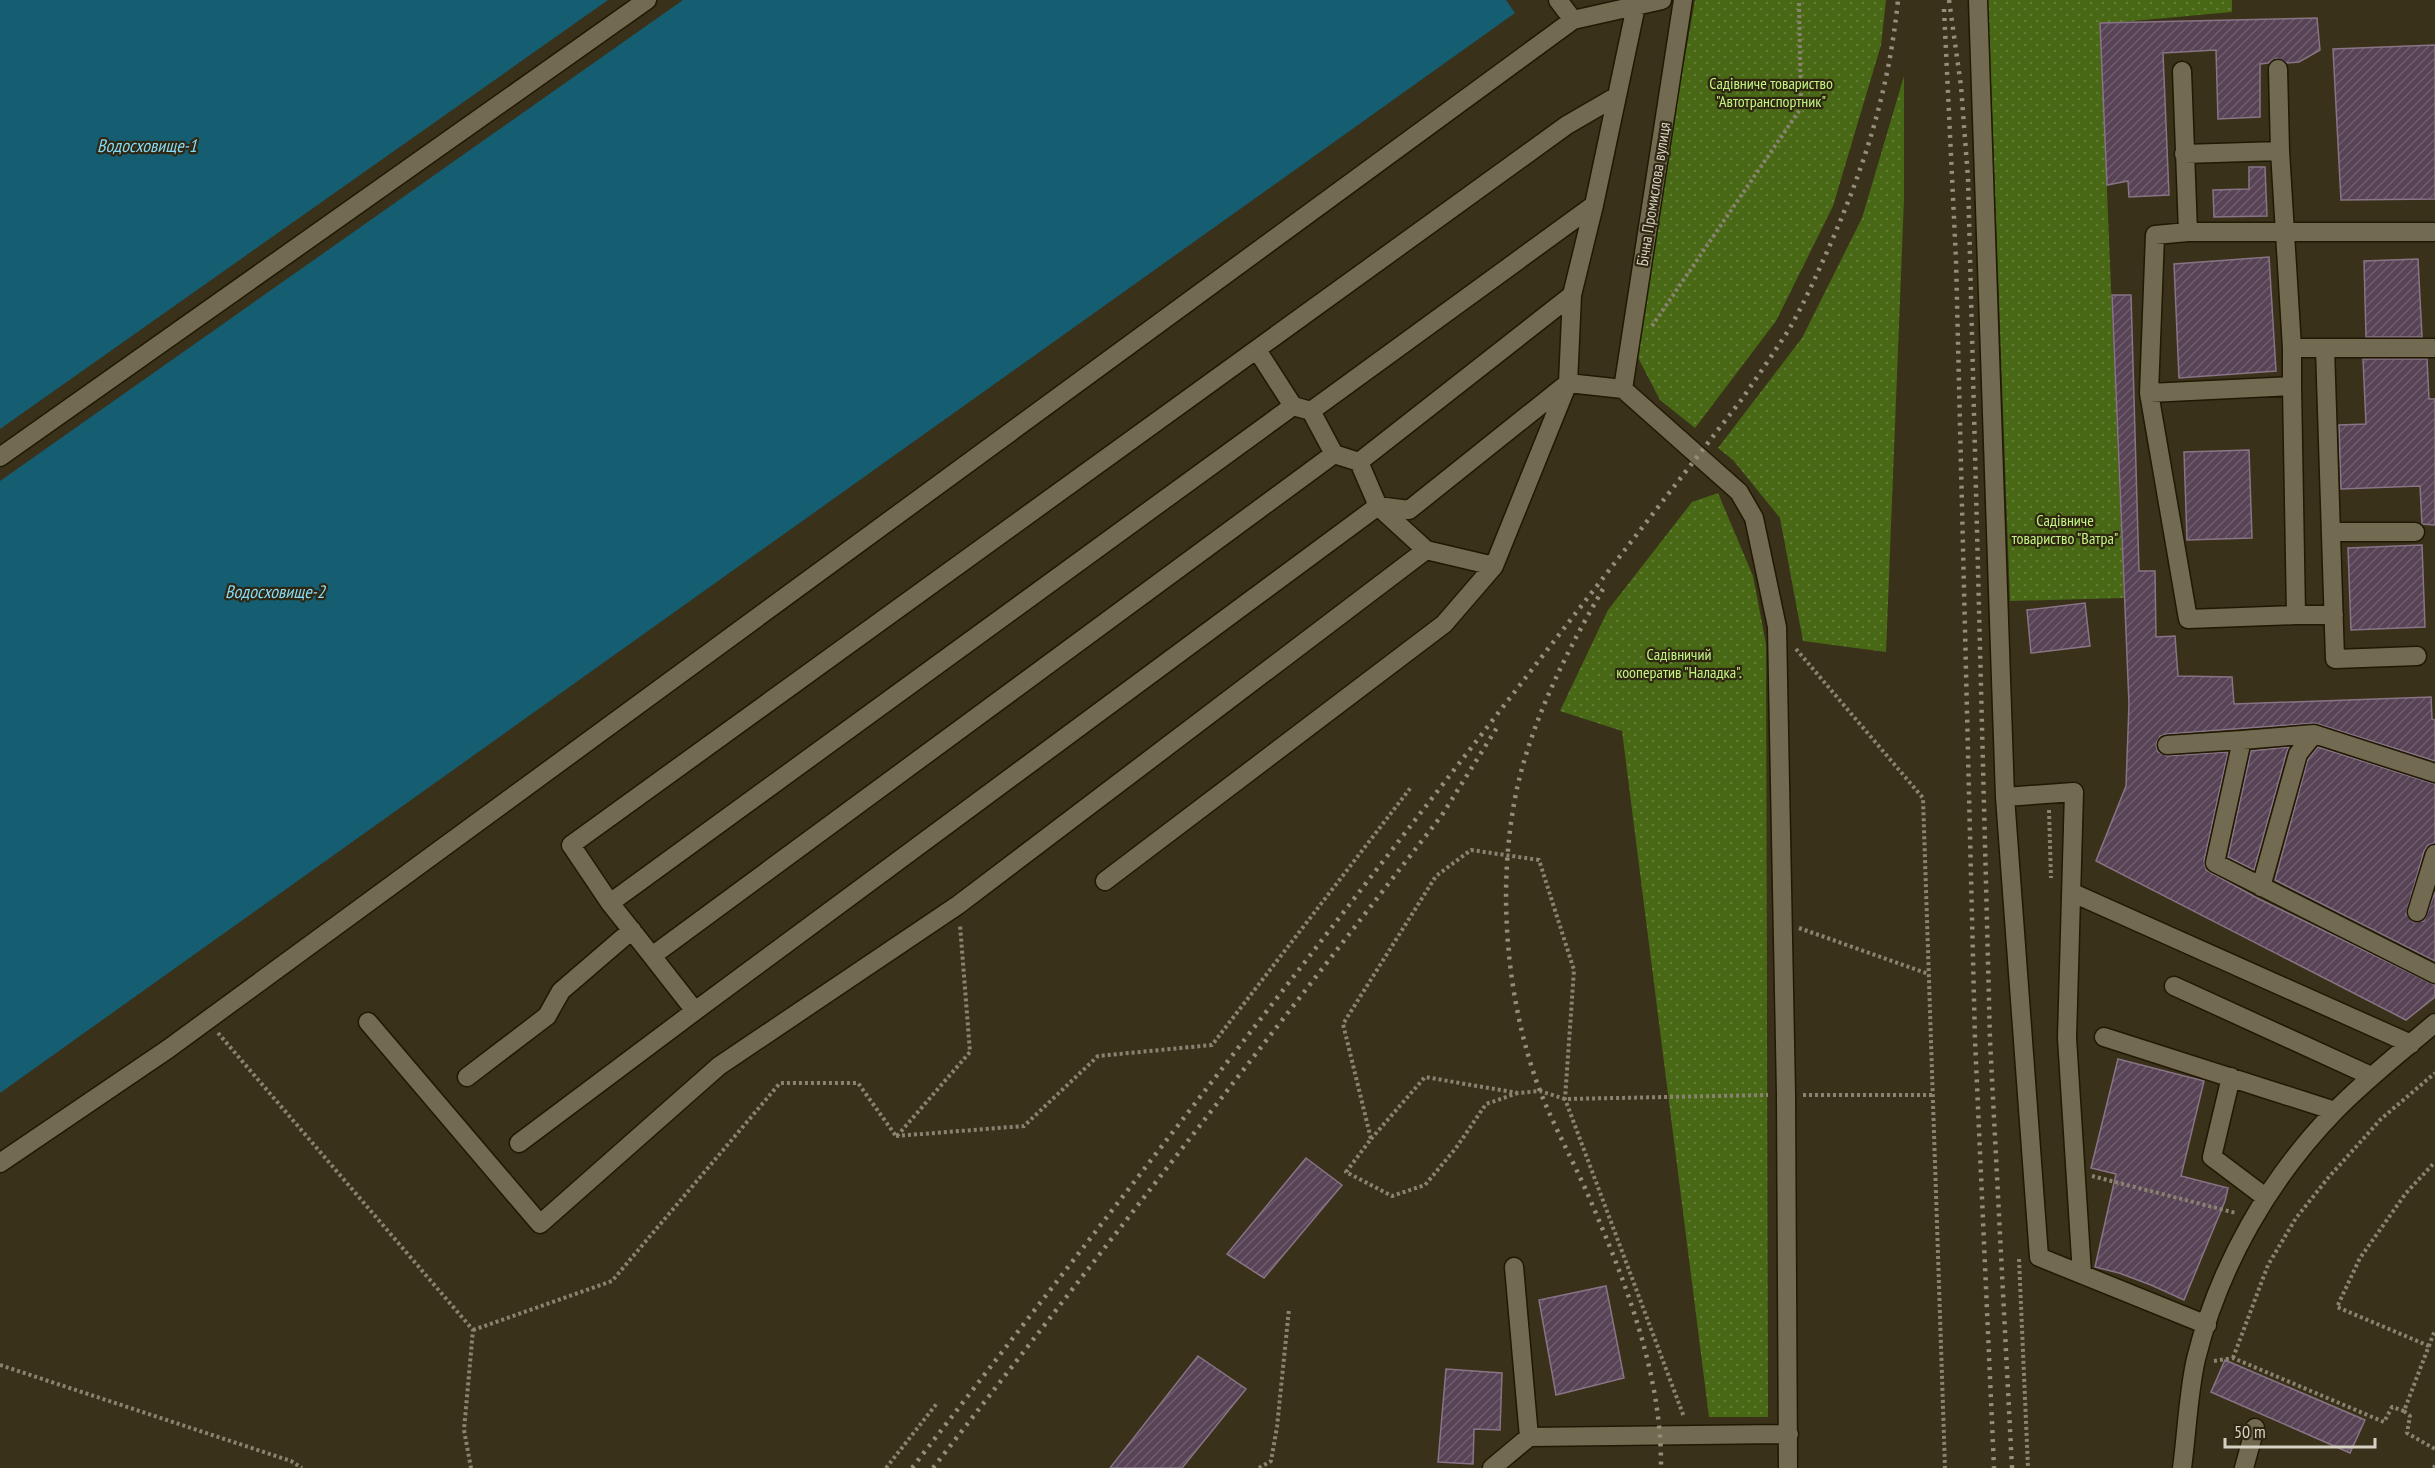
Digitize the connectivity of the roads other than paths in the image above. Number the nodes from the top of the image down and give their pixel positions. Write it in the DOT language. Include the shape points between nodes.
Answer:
graph roads {
  1 [pos="647,0"];
  2 [pos="1558,0"];
  3 [pos="1662,0"];
  4 [pos="1683,0"];
  5 [pos="1978,0"];
  6 [pos="1636,6"];
  7 [pos="1573,20"];
  8 [pos="2278,69"];
  9 [pos="2182,71"];
  10 [pos="1617,96"];
  11 [pos="2280,151"];
  12 [pos="2184,154"];
  13 [pos="1594,205"];
  14 [pos="2188,232"];
  15 [pos="2435,232"];
  16 [pos="2284,233"];
  17 [pos="1572,295"];
  18 [pos="2292,348"];
  19 [pos="2325,348"];
  20 [pos="2435,348"];
  21 [pos="1257,350"];
  22 [pos="1568,383"];
  23 [pos="2292,386"];
  24 [pos="1623,389"];
  25 [pos="2150,393"];
  26 [pos="1293,406"];
  27 [pos="1311,411"];
  28 [pos="1334,454"];
  29 [pos="0,457"];
  30 [pos="1359,462"];
  31 [pos="1378,507"];
  32 [pos="2332,532"];
  33 [pos="2415,532"];
  34 [pos="1426,550"];
  35 [pos="1494,566"];
  36 [pos="2296,615"];
  37 [pos="2334,615"];
  38 [pos="2416,656"];
  39 [pos="2314,734"];
  40 [pos="2242,740"];
  41 [pos="2167,745"];
  42 [pos="2435,773"];
  43 [pos="2005,797"];
  44 [pos="2435,854"];
  45 [pos="1105,881"];
  46 [pos="2261,886"];
  47 [pos="2073,893"];
  48 [pos="610,903"];
  49 [pos="2417,912"];
  50 [pos="632,930"];
  51 [pos="652,956"];
  52 [pos="2435,974"];
  53 [pos="2175,986"];
  54 [pos="695,1011"];
  55 [pos="368,1022"];
  56 [pos="2435,1023"];
  57 [pos="2104,1037"];
  58 [pos="2411,1044"];
  59 [pos="2371,1076"];
  60 [pos="467,1077"];
  61 [pos="2231,1077"];
  62 [pos="2335,1111"];
  63 [pos="519,1143"];
  64 [pos="0,1163"];
  65 [pos="2265,1197"];
  66 [pos="1514,1267"];
  67 [pos="2082,1274"];
  68 [pos="2207,1325"];
  69 [pos="2255,1428"];
  70 [pos="1789,1434"];
  71 [pos="1529,1437"];
  72 [pos="1492,1468"];
  73 [pos="1788,1468"];
  74 [pos="2182,1468"];
  75 [pos="2244,1468"];
  1 -- 29 [label="street"];
  2 -- 7 [label="street"];
  3 -- 6 [label="street"];
  4 -- 24 [label="street, Бічна Промислова вулиця"];
  5 -- 43 [label="street"];
  6 -- 7 [label="street"];
  6 -- 10 [label="street"];
  7 -- 64 [label="street" via="168,1049"];
  8 -- 11 [label="street"];
  9 -- 12 [label="street"];
  10 -- 13 [label="street"];
  10 -- 21 [label="street" via="1567,125"];
  11 -- 12 [label="street"];
  11 -- 16 [label="street"];
  12 -- 14 [label="street"];
  13 -- 17 [label="street"];
  13 -- 27 [label="street"];
  14 -- 16 [label="street"];
  14 -- 25 [label="street" via="2156,235"];
  15 -- 16 [label="street"];
  16 -- 18 [label="street"];
  17 -- 22 [label="street"];
  17 -- 30 [label="street"];
  18 -- 19 [label="street"];
  18 -- 23 [label="street"];
  19 -- 20 [label="street"];
  19 -- 32 [label="street"];
  21 -- 26 [label="street"];
  21 -- 48 [label="street" via="571,845"];
  22 -- 24 [label="street"];
  22 -- 31 [label="street" via="1409,510"];
  22 -- 35 [label="street"];
  23 -- 25 [label="street"];
  23 -- 36 [label="street"];
  24 -- 70 [label="street" via="1739,492 1754,518 1777,627"];
  25 -- 36 [label="street" via="2188,619"];
  26 -- 27 [label="street"];
  26 -- 48 [label="street"];
  27 -- 28 [label="street"];
  28 -- 30 [label="street"];
  28 -- 51 [label="street"];
  30 -- 31 [label="street"];
  31 -- 34 [label="street"];
  31 -- 54 [label="street"];
  32 -- 33 [label="street"];
  32 -- 37 [label="street"];
  34 -- 35 [label="street"];
  34 -- 55 [label="street" via="958,905 719,1066 540,1224"];
  35 -- 45 [label="street" via="1444,624"];
  36 -- 37 [label="street"];
  37 -- 38 [label="street" via="2336,659"];
  39 -- 40 [label="street"];
  39 -- 42 [label="street"];
  39 -- 46 [label="street" via="2298,754"];
  40 -- 41 [label="street"];
  40 -- 46 [label="street" via="2215,863"];
  43 -- 47 [label="street" via="2074,792"];
  43 -- 67 [label="street" via="2039,1257"];
  44 -- 49 [label="street"];
  46 -- 52 [label="street"];
  47 -- 58 [label="street"];
  47 -- 67 [label="street" via="2067,1038"];
  48 -- 50 [label="street"];
  50 -- 51 [label="street"];
  50 -- 60 [label="street" via="561,991 547,1016"];
  51 -- 54 [label="street"];
  53 -- 59 [label="street"];
  54 -- 63 [label="street"];
  56 -- 58 [label="street"];
  57 -- 61 [label="street"];
  58 -- 59 [label="street"];
  59 -- 62 [label="street"];
  61 -- 62 [label="street"];
  61 -- 65 [label="street" via="2212,1157"];
  62 -- 65 [label="street"];
  65 -- 68 [label="street" via="2230,1264"];
  66 -- 71 [label="street"];
  67 -- 68 [label="street"];
  68 -- 74 [label="street" via="2196,1361"];
  69 -- 75 [label="street"];
  70 -- 71 [label="street"];
  70 -- 73 [label="street"];
  71 -- 72 [label="street"];
}
